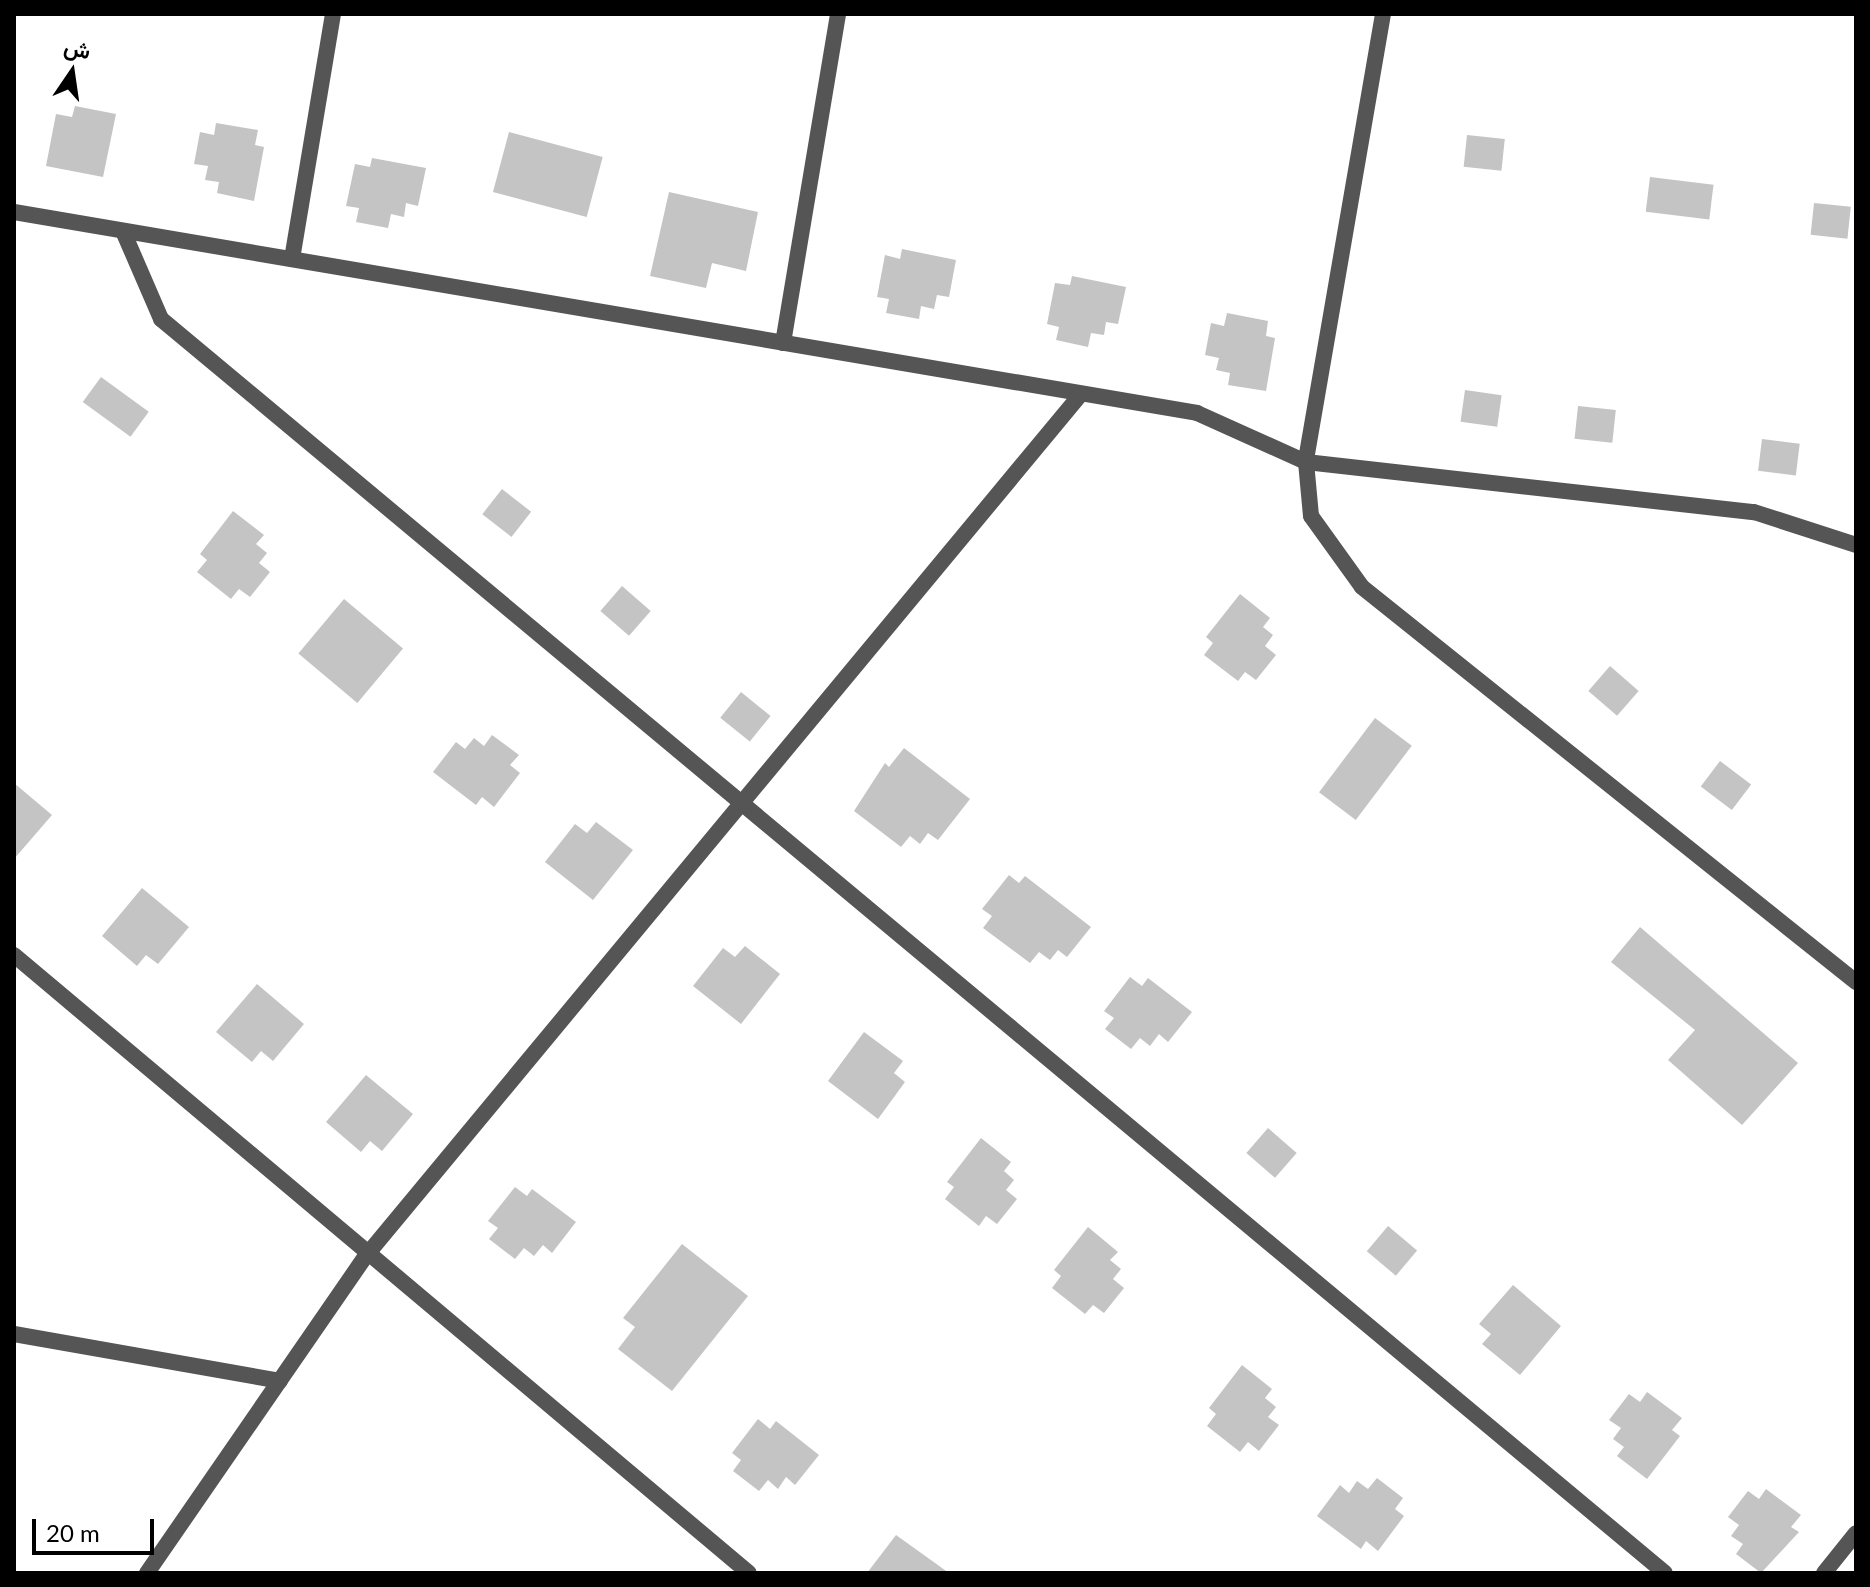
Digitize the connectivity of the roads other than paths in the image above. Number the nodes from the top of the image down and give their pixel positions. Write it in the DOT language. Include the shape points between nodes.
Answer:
graph roads {
  1 [pos="333,14"];
  2 [pos="838,14"];
  3 [pos="1383,14"];
  4 [pos="14,212"];
  5 [pos="123,231"];
  6 [pos="292,259"];
  7 [pos="783,343"];
  8 [pos="1081,394"];
  9 [pos="1306,462"];
  10 [pos="1856,545"];
  11 [pos="744,800"];
  12 [pos="14,955"];
  13 [pos="1856,982"];
  14 [pos="365,1257"];
  15 [pos="14,1334"];
  16 [pos="280,1381"];
  17 [pos="1856,1533"];
  18 [pos="147,1573"];
  19 [pos="749,1573"];
  20 [pos="1665,1573"];
  21 [pos="1824,1573"];
  1 -- 6 [label="street"];
  2 -- 7 [label="street"];
  3 -- 9 [label="street"];
  4 -- 5 [label="street"];
  5 -- 6 [label="street"];
  5 -- 11 [label="street" via="161,319"];
  6 -- 7 [label="street"];
  7 -- 8 [label="street"];
  8 -- 9 [label="street" via="1197,413"];
  8 -- 11 [label="street"];
  9 -- 10 [label="street" via="1754,512"];
  9 -- 13 [label="street" via="1311,516 1362,587"];
  11 -- 14 [label="street"];
  11 -- 20 [label="street"];
  12 -- 14 [label="street"];
  14 -- 16 [label="street"];
  14 -- 19 [label="street"];
  15 -- 16 [label="street"];
  16 -- 18 [label="street"];
  17 -- 21 [label="street"];
}
